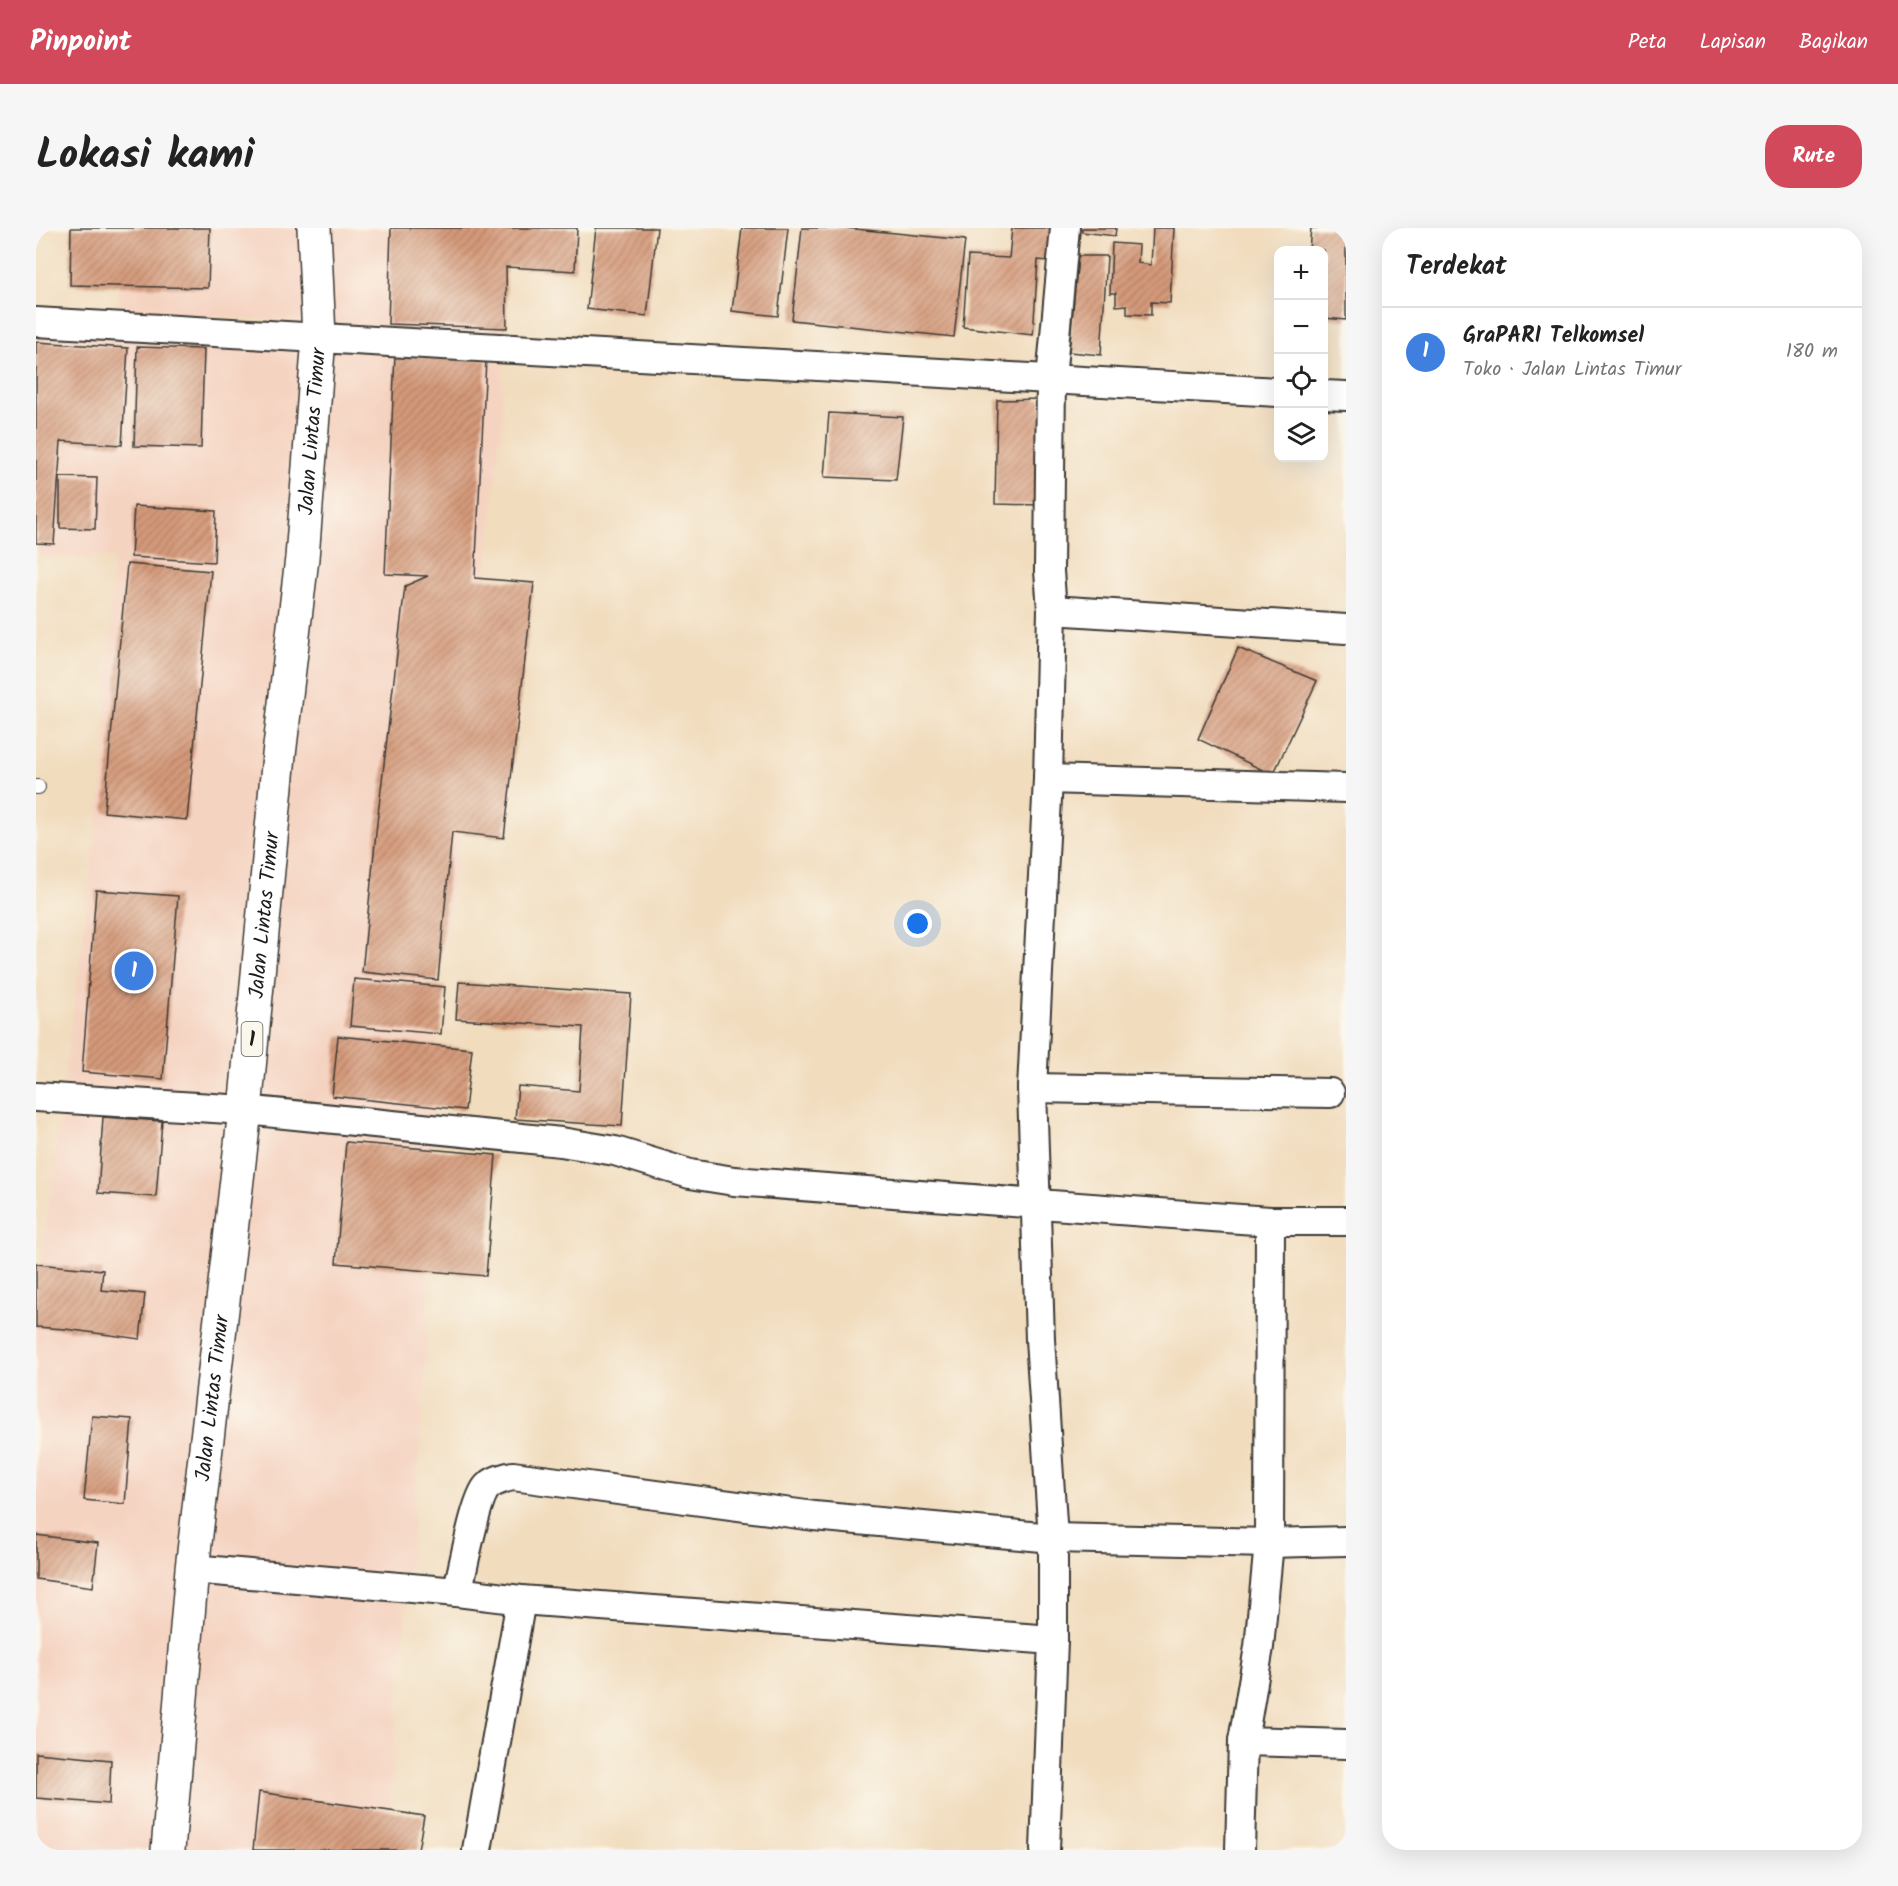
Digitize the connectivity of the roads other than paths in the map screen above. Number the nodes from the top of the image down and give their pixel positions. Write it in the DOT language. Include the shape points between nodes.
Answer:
graph roads {
  1 [pos="314,228"];
  2 [pos="1065,228"];
  3 [pos="36,322"];
  4 [pos="319,337"];
  5 [pos="1051,379"];
  6 [pos="1274,392"];
  7 [pos="1328,395"];
  8 [pos="1346,396"];
  9 [pos="1052,610"];
  10 [pos="1346,629"];
  11 [pos="1048,779"];
  12 [pos="1346,788"];
  13 [pos="1032,1088"];
  14 [pos="1330,1093"];
  15 [pos="36,1097"];
  16 [pos="245,1110"];
  17 [pos="1037,1204"];
  18 [pos="1270,1221"];
  19 [pos="1346,1221"];
  20 [pos="1053,1538"];
  21 [pos="1346,1541"];
  22 [pos="1269,1543"];
  23 [pos="192,1569"];
  24 [pos="457,1592"];
  25 [pos="521,1600"];
  26 [pos="1053,1640"];
  27 [pos="1243,1742"];
  28 [pos="1346,1744"];
  29 [pos="168,1850"];
  30 [pos="477,1850"];
  31 [pos="1045,1850"];
  32 [pos="1240,1850"];
  1 -- 4 [label="highway, Jalan Lintas Timur / 1"];
  2 -- 5 [label="street"];
  3 -- 4 [label="street"];
  4 -- 5 [label="street"];
  4 -- 16 [label="highway, Jalan Lintas Timur / 1" via="302,558"];
  5 -- 6 [label="street"];
  5 -- 9 [label="street"];
  7 -- 8 [label="street"];
  9 -- 10 [label="street"];
  9 -- 11 [label="street"];
  11 -- 12 [label="street"];
  11 -- 13 [label="street"];
  13 -- 14 [label="street"];
  13 -- 17 [label="street"];
  15 -- 16 [label="street"];
  16 -- 17 [label="street" via="561,1143 615,1151 690,1174 734,1181"];
  16 -- 23 [label="highway, Jalan Lintas Timur / 1"];
  17 -- 18 [label="street"];
  17 -- 20 [label="street" via="1040,1339"];
  18 -- 19 [label="street"];
  18 -- 22 [label="street"];
  20 -- 22 [label="street"];
  20 -- 24 [label="street" via="814,1516 513,1476 493,1483 480,1498"];
  20 -- 26 [label="street"];
  21 -- 22 [label="street"];
  22 -- 27 [label="street" via="1259,1647"];
  23 -- 24 [label="street"];
  23 -- 29 [label="highway, Jalan Lintas Timur / 1"];
  24 -- 25 [label="street"];
  25 -- 26 [label="street"];
  25 -- 30 [label="street"];
  26 -- 31 [label="street"];
  27 -- 28 [label="street"];
  27 -- 32 [label="street"];
}
